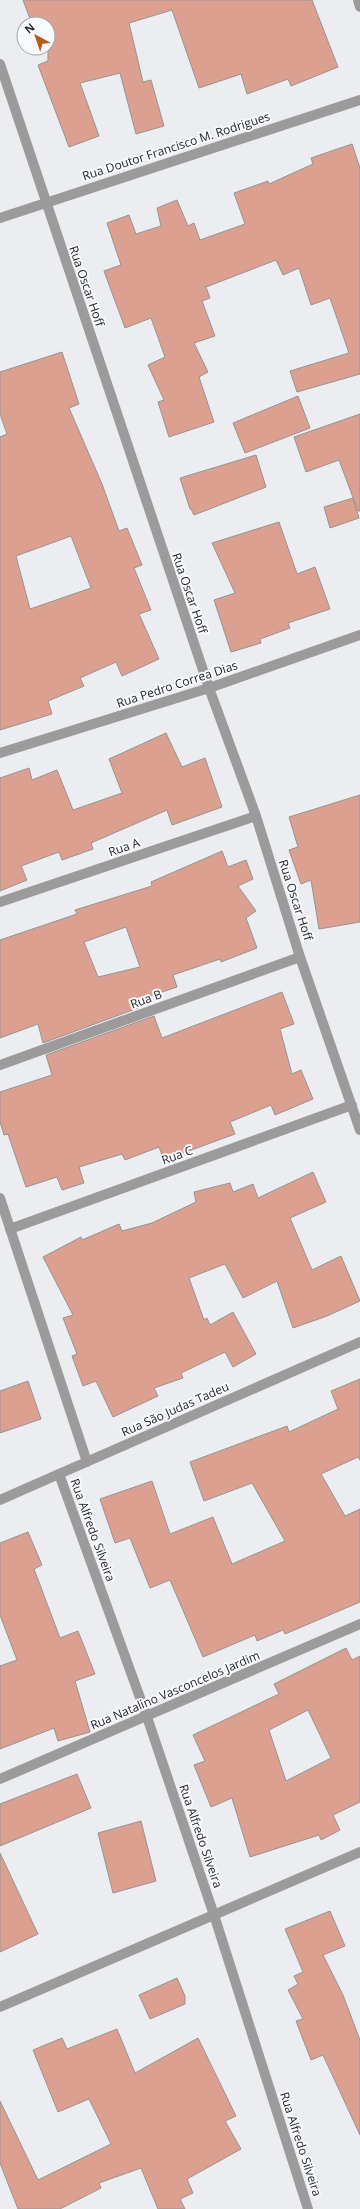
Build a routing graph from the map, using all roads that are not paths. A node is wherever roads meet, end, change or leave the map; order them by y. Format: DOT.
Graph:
graph roads {
  1 [pos="358,0"];
  2 [pos="360,7"];
  3 [pos="0,64"];
  4 [pos="360,100"];
  5 [pos="45,202"];
  6 [pos="0,218"];
  7 [pos="360,635"];
  8 [pos="209,688"];
  9 [pos="0,753"];
  10 [pos="256,816"];
  11 [pos="0,902"];
  12 [pos="300,958"];
  13 [pos="0,1065"];
  14 [pos="352,1105"];
  15 [pos="360,1130"];
  16 [pos="0,1198"];
  17 [pos="10,1229"];
  18 [pos="360,1342"];
  19 [pos="87,1462"];
  20 [pos="59,1474"];
  21 [pos="0,1500"];
  22 [pos="360,1624"];
  23 [pos="147,1717"];
  24 [pos="0,1779"];
  25 [pos="360,1852"];
  26 [pos="214,1915"];
  27 [pos="0,2007"];
  28 [pos="308,2209"];
  1 -- 2 [label="street"];
  3 -- 5 [label="street, Rua Oscar Hoff"];
  4 -- 5 [label="street, Rua Doutor Francisco M. Rodrigues"];
  5 -- 6 [label="street, Rua Doutor Francisco M. Rodrigues"];
  5 -- 8 [label="street, Rua Oscar Hoff"];
  7 -- 8 [label="street, Rua Pedro Correa Dias"];
  8 -- 9 [label="street, Rua Pedro Correa Dias"];
  8 -- 10 [label="street, Rua Oscar Hoff"];
  10 -- 11 [label="street, Rua A"];
  10 -- 12 [label="street, Rua Oscar Hoff"];
  12 -- 13 [label="street, Rua B"];
  12 -- 14 [label="street, Rua Oscar Hoff"];
  14 -- 15 [label="street, Rua Oscar Hoff"];
  14 -- 17 [label="street, Rua C"];
  16 -- 17 [label="street"];
  17 -- 19 [label="street"];
  18 -- 19 [label="street, Rua São Judas Tadeu"];
  19 -- 20 [label="street, Rua São Judas Tadeu"];
  20 -- 21 [label="street, Rua São Judas Tadeu"];
  20 -- 23 [label="street, Rua Alfredo Silveira"];
  22 -- 23 [label="street, Rua Natalino Vasconcelos Jardim"];
  23 -- 24 [label="street, Rua Natalino Vasconcelos Jardim"];
  23 -- 26 [label="street, Rua Alfredo Silveira"];
  25 -- 26 [label="street"];
  26 -- 27 [label="street"];
  26 -- 28 [label="street, Rua Alfredo Silveira"];
}
